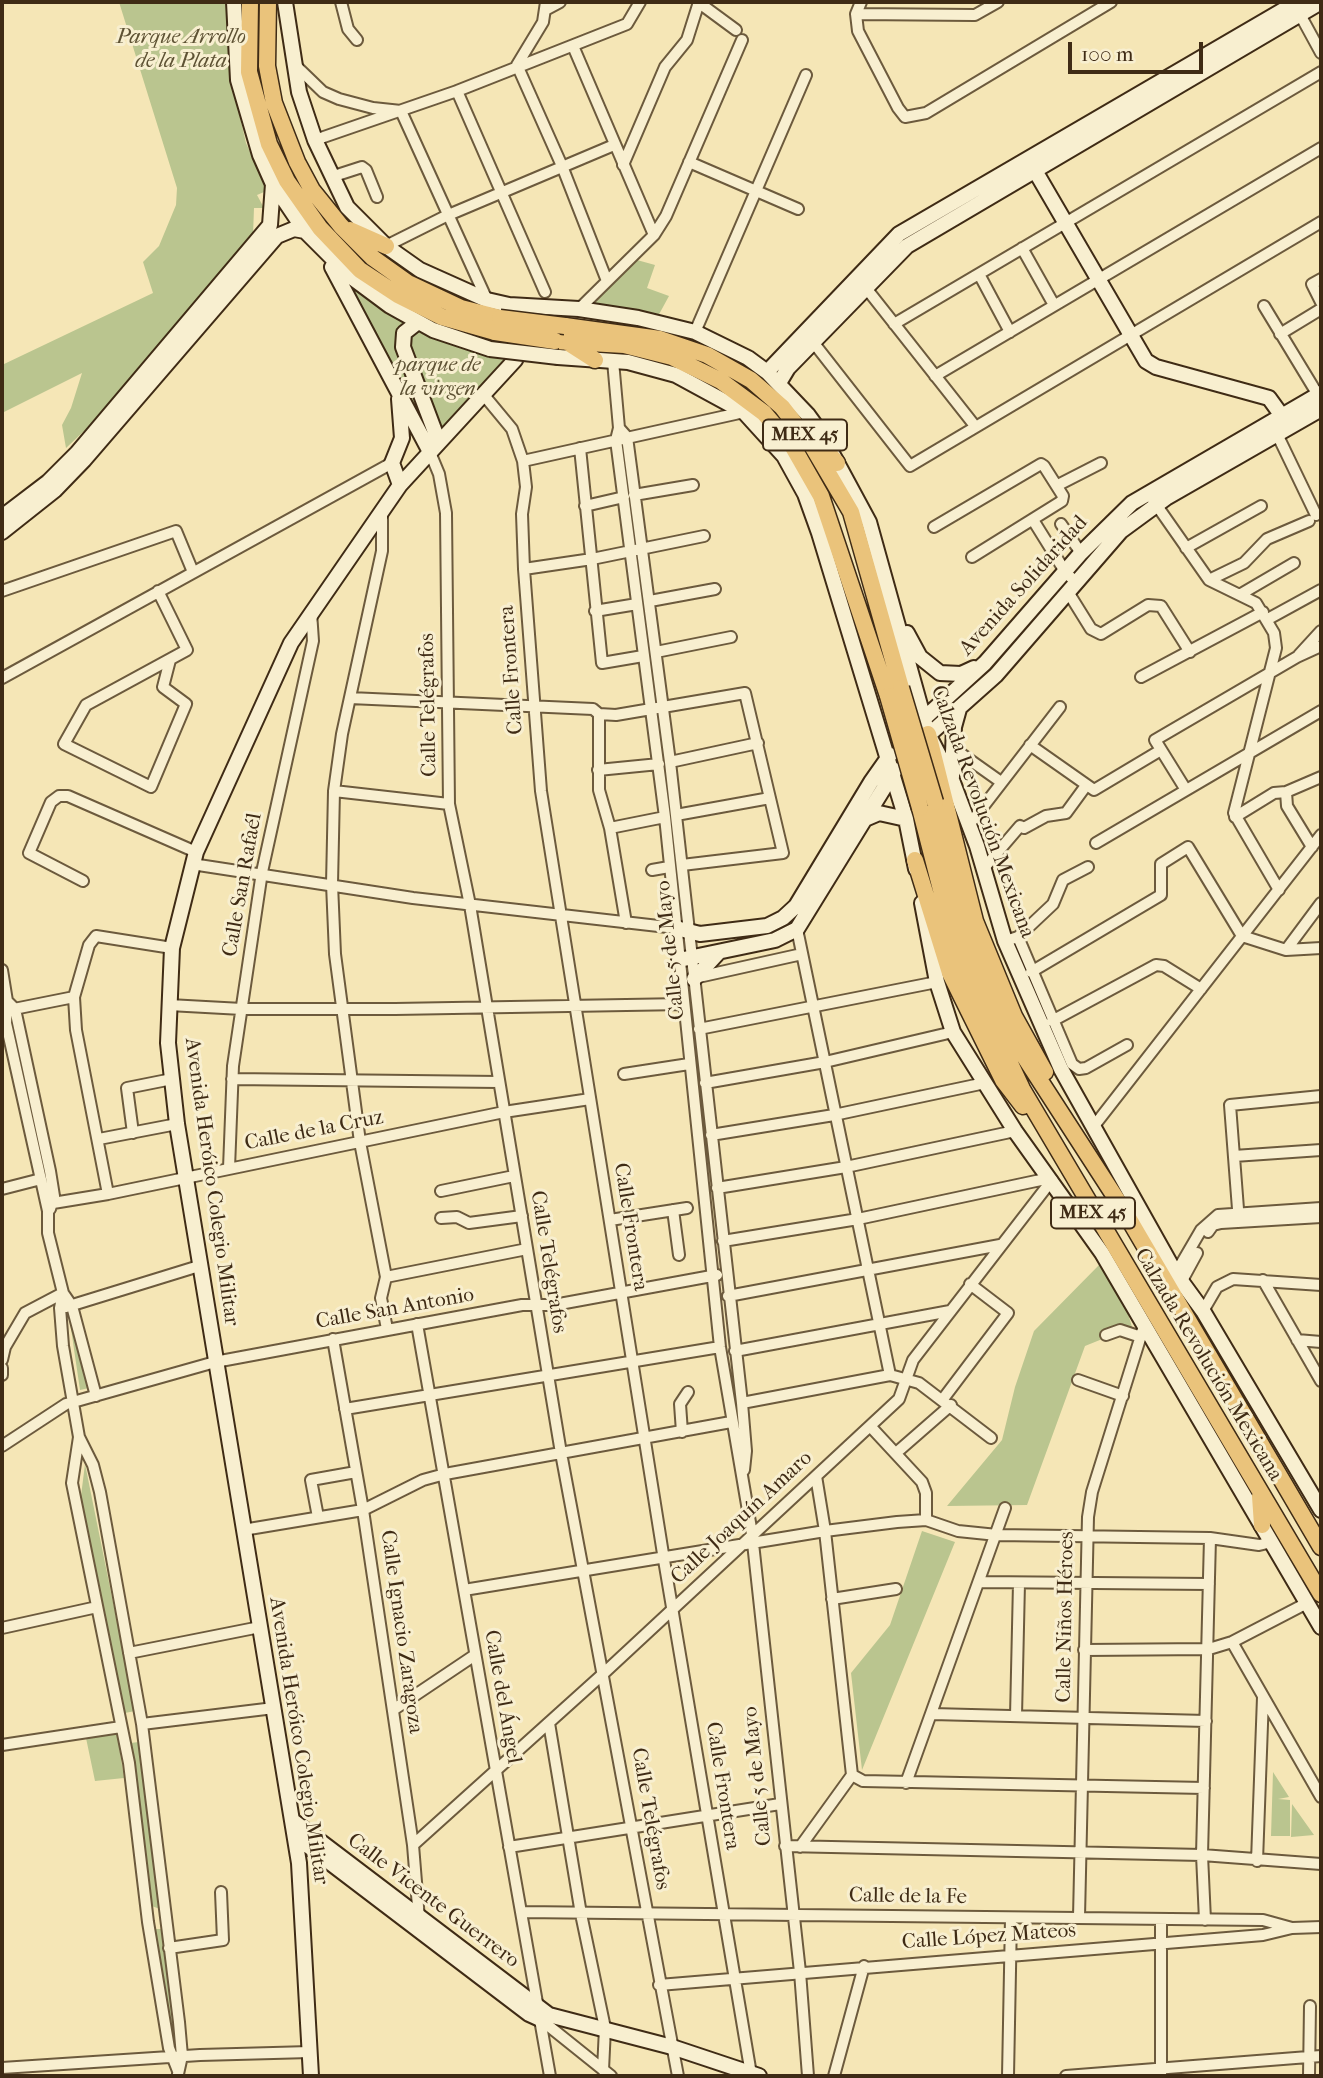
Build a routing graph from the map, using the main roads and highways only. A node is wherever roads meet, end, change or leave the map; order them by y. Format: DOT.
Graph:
graph roads {
  1 [pos="250,2"];
  2 [pos="268,2"];
  3 [pos="341,226"];
  4 [pos="386,246"];
  5 [pos="497,325"];
  6 [pos="561,341"];
  7 [pos="595,360"];
  8 [pos="792,418"];
  9 [pos="837,463"];
  10 [pos="895,692"];
  11 [pos="928,734"];
  12 [pos="920,810"];
  13 [pos="915,860"];
  14 [pos="1047,1134"];
  15 [pos="1082,1147"];
  16 [pos="1259,1490"];
  17 [pos="1262,1525"];
  18 [pos="1321,1546"];
  19 [pos="1321,1594"];
  1 -- 5 [label="main road, MEX 45"];
  2 -- 3 [label="main road, MEX 45"];
  3 -- 4 [label="main road"];
  3 -- 5 [label="main road, MEX 45"];
  5 -- 6 [label="main road, MEX 45, bridge"];
  6 -- 7 [label="main road"];
  6 -- 8 [label="main road, MEX 45"];
  6 -- 10 [label="main road, MEX 45"];
  8 -- 9 [label="main road"];
  8 -- 10 [label="main road, MEX 45"];
  10 -- 12 [label="main road, MEX 45, bridge"];
  11 -- 15 [label="main road"];
  12 -- 14 [label="main road, Calzada Revolución Mexicana / MEX 45"];
  12 -- 15 [label="main road, Calzada Revolución Mexicana / MEX 45"];
  13 -- 14 [label="main road"];
  14 -- 16 [label="main road, Calzada Revolución Mexicana / MEX 45"];
  15 -- 18 [label="main road, Calzada Revolución Mexicana / MEX 45"];
  16 -- 17 [label="main road"];
  16 -- 19 [label="main road, Calzada Revolución Mexicana / MEX 45"];
}
